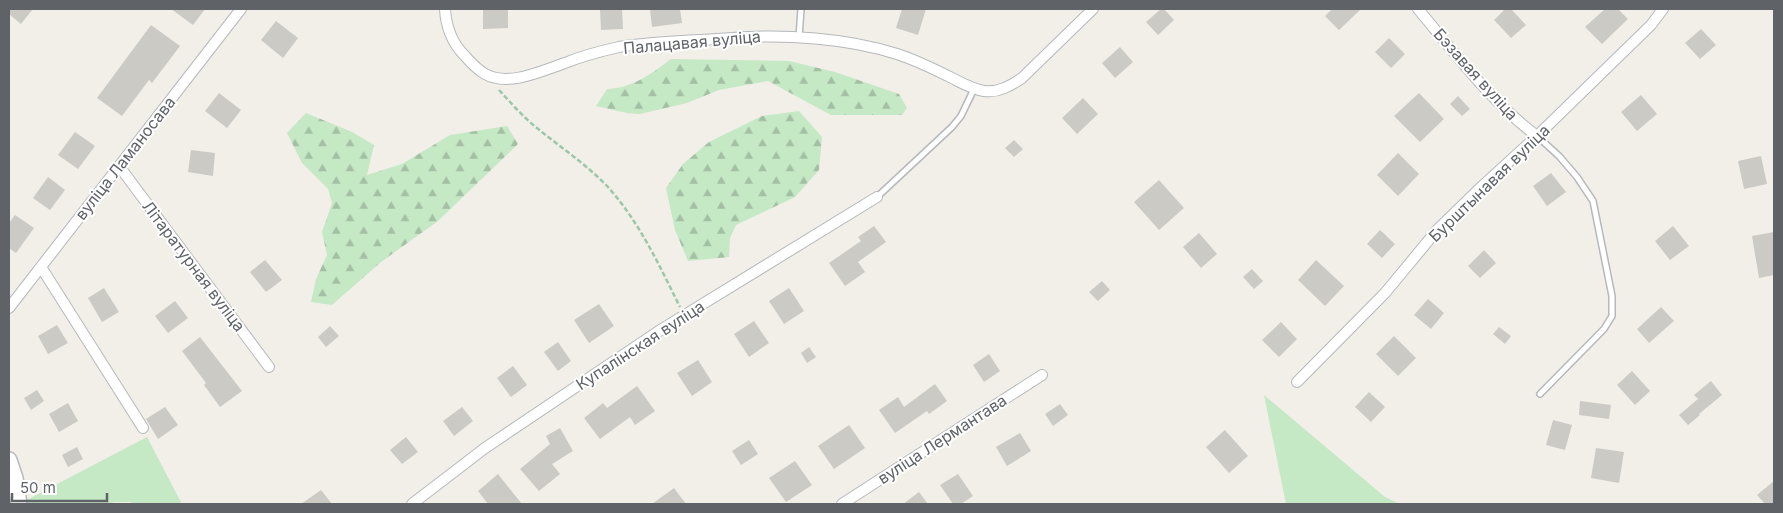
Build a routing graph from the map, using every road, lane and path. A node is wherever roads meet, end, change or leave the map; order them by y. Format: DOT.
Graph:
graph roads {
  1 [pos="241,9"];
  2 [pos="445,9"];
  3 [pos="801,9"];
  4 [pos="1094,9"];
  5 [pos="1418,9"];
  6 [pos="1664,9"];
  7 [pos="799,38"];
  8 [pos="486,74"];
  9 [pos="974,89"];
  10 [pos="1537,136"];
  11 [pos="119,166"];
  12 [pos="877,197"];
  13 [pos="41,267"];
  14 [pos="9,308"];
  15 [pos="684,315"];
  16 [pos="269,367"];
  17 [pos="1042,375"];
  18 [pos="1297,382"];
  19 [pos="1540,394"];
  20 [pos="143,428"];
  21 [pos="9,460"];
  22 [pos="19,504"];
  23 [pos="412,504"];
  24 [pos="842,504"];
  1 -- 11 [label="street, вуліца Ламаносава"];
  2 -- 8 [label="street"];
  3 -- 7 [label="lane"];
  4 -- 9 [label="street"];
  5 -- 10 [label="street, Бэзавая вуліца"];
  6 -- 10 [label="street, Бурштынавая вуліца"];
  7 -- 8 [label="street, Палацавая вуліца"];
  7 -- 9 [label="street, Палацавая вуліца"];
  8 -- 15 [label="path"];
  9 -- 12 [label="lane"];
  10 -- 18 [label="street, Бурштынавая вуліца"];
  10 -- 19 [label="lane"];
  11 -- 13 [label="street, вуліца Ламаносава"];
  11 -- 16 [label="street, Літаратурная вуліца"];
  12 -- 15 [label="street, Купалінская вуліца"];
  13 -- 14 [label="street, вуліца Ламаносава"];
  13 -- 20 [label="street"];
  15 -- 23 [label="street, Купалінская вуліца"];
  17 -- 24 [label="street, вуліца Лермантава"];
  21 -- 22 [label="main road"];
}
